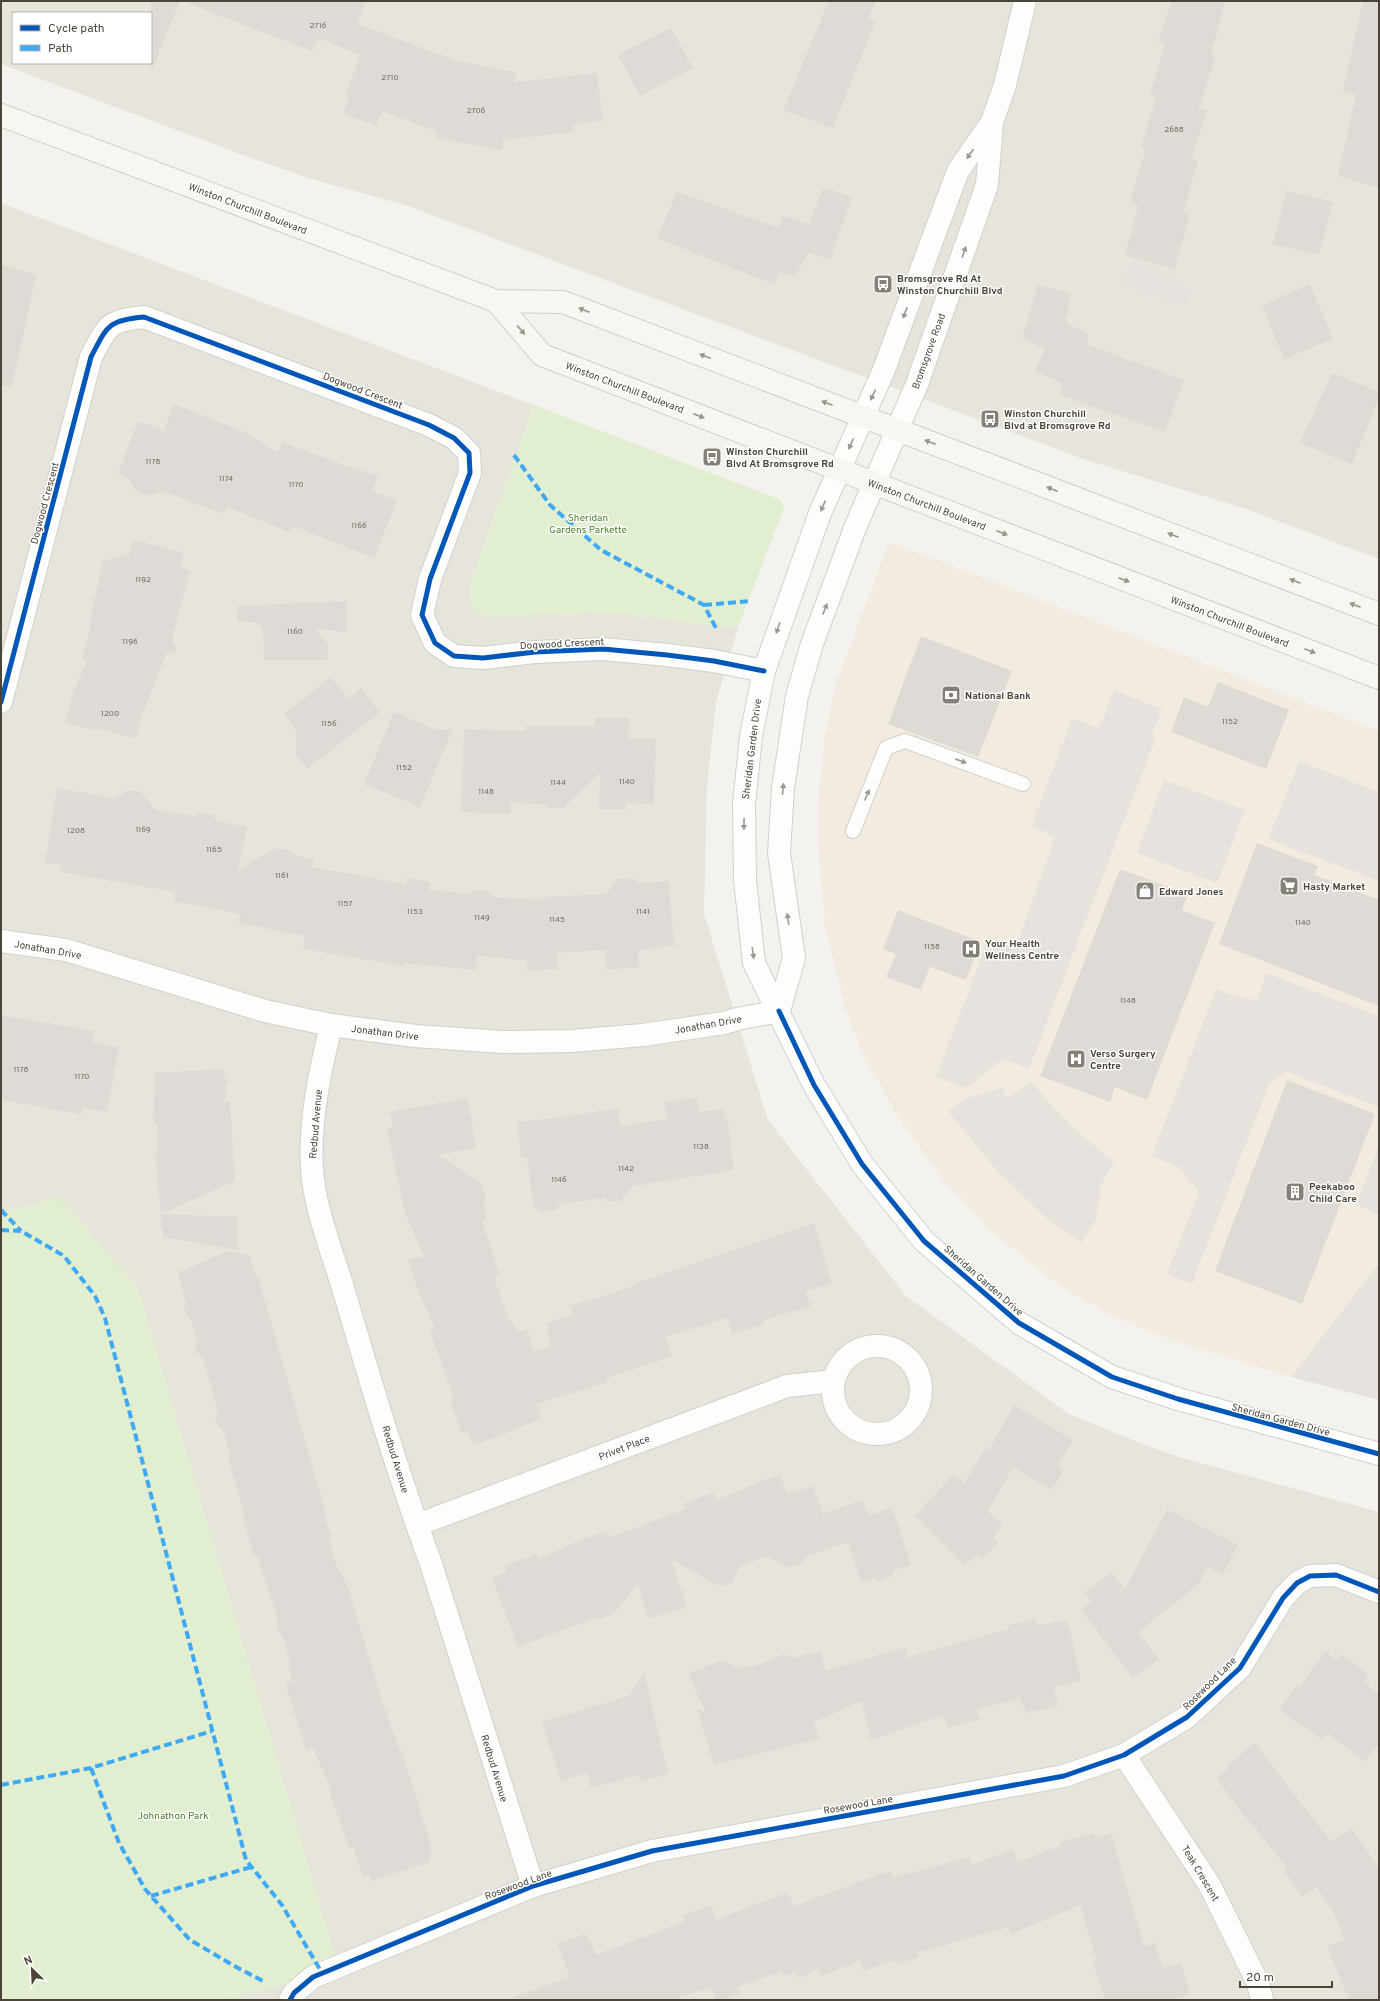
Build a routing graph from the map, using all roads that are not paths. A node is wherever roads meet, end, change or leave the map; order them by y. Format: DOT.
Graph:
graph roads {
  1 [pos="1026,1"];
  2 [pos="1,115"];
  3 [pos="992,122"];
  4 [pos="496,301"];
  5 [pos="863,416"];
  6 [pos="897,430"];
  7 [pos="839,470"];
  8 [pos="874,484"];
  9 [pos="1379,614"];
  10 [pos="764,671"];
  11 [pos="1379,678"];
  12 [pos="1,702"];
  13 [pos="1023,784"];
  14 [pos="853,831"];
  15 [pos="1,941"];
  16 [pos="778,1011"];
  17 [pos="331,1025"];
  18 [pos="834,1381"];
  19 [pos="1379,1454"];
  20 [pos="417,1525"];
  21 [pos="1379,1592"];
  22 [pos="1124,1755"];
  23 [pos="533,1886"];
  24 [pos="290,2000"];
  25 [pos="1262,2000"];
  1 -- 3 [label="street, Bromsgrove Road"];
  2 -- 4 [label="main road, Winston Churchill Boulevard"];
  3 -- 5 [label="street, Bromsgrove Road, one-way"];
  6 -- 3 [label="street, Bromsgrove Road, one-way"];
  5 -- 4 [label="main road, Winston Churchill Boulevard, one-way"];
  4 -- 7 [label="main road, Winston Churchill Boulevard, one-way"];
  5 -- 6 [label="main road, Winston Churchill Boulevard"];
  5 -- 7 [label="street, Bromsgrove Road, one-way"];
  6 -- 8 [label="street, Bromsgrove Road"];
  9 -- 6 [label="main road, Winston Churchill Boulevard, one-way"];
  7 -- 8 [label="main road, Winston Churchill Boulevard"];
  7 -- 10 [label="street, Sheridan Garden Drive, one-way"];
  8 -- 11 [label="main road, Winston Churchill Boulevard, one-way"];
  16 -- 8 [label="street, one-way"];
  10 -- 12 [label="street, Dogwood Crescent"];
  10 -- 16 [label="street, Sheridan Garden Drive, one-way"];
  14 -- 13 [label="lane, one-way"];
  15 -- 17 [label="street, Jonathan Drive"];
  16 -- 17 [label="street, Jonathan Drive"];
  16 -- 19 [label="street, Sheridan Garden Drive"];
  17 -- 20 [label="street, Redbud Avenue"];
  18 -- 20 [label="street, Privet Place"];
  20 -- 23 [label="street, Redbud Avenue"];
  21 -- 22 [label="street, Rosewood Lane"];
  22 -- 23 [label="street, Rosewood Lane"];
  22 -- 25 [label="street, Teak Crescent"];
  23 -- 24 [label="street, Rosewood Lane"];
}
